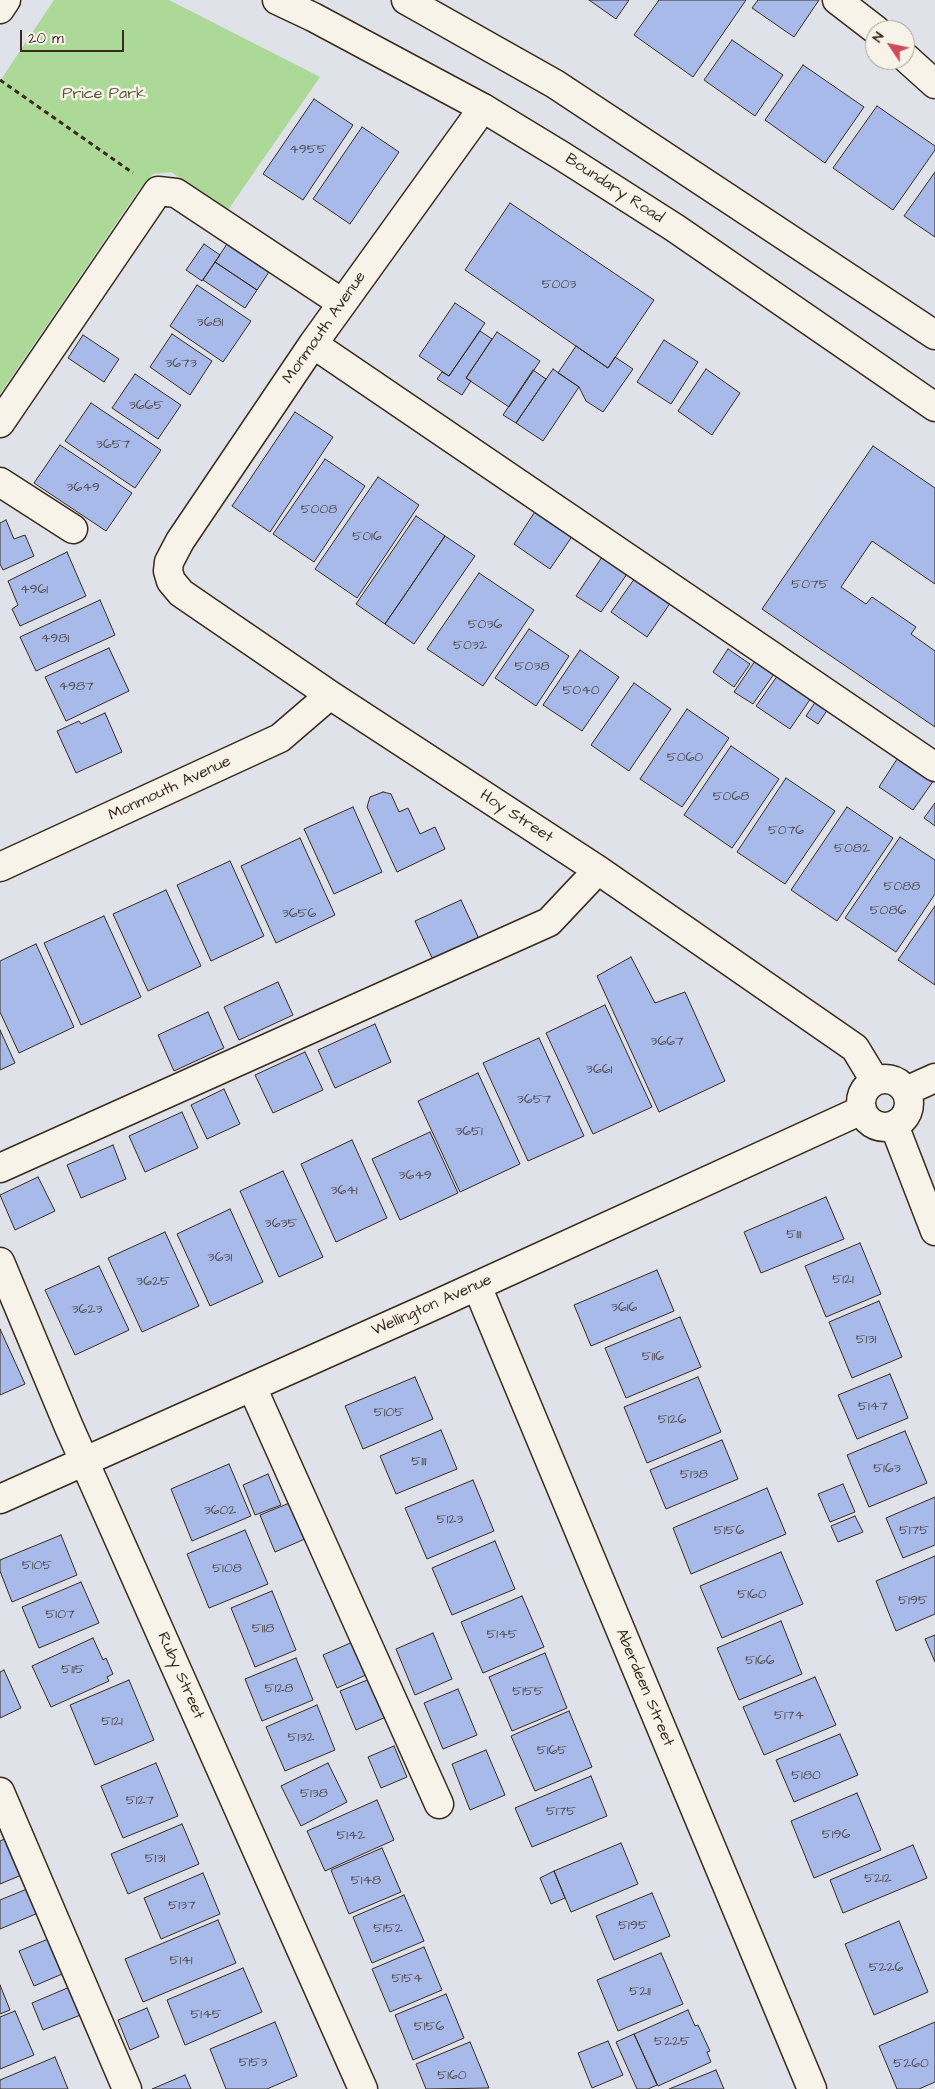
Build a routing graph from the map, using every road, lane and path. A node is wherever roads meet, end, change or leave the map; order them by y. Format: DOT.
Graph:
graph roads {
  1 [pos="6,0"];
  2 [pos="277,0"];
  3 [pos="406,0"];
  4 [pos="837,0"];
  5 [pos="0,8"];
  6 [pos="865,22"];
  7 [pos="915,65"];
  8 [pos="0,80"];
  9 [pos="935,84"];
  10 [pos="483,108"];
  11 [pos="158,191"];
  12 [pos="342,304"];
  13 [pos="935,335"];
  14 [pos="313,344"];
  15 [pos="935,407"];
  16 [pos="0,423"];
  17 [pos="0,482"];
  18 [pos="73,529"];
  19 [pos="173,552"];
  20 [pos="330,694"];
  21 [pos="935,767"];
  22 [pos="0,867"];
  23 [pos="598,870"];
  24 [pos="935,1078"];
  25 [pos="875,1081"];
  26 [pos="906,1091"];
  27 [pos="862,1110"];
  28 [pos="894,1125"];
  29 [pos="0,1168"];
  30 [pos="935,1231"];
  31 [pos="0,1262"];
  32 [pos="477,1286"];
  33 [pos="252,1387"];
  34 [pos="84,1461"];
  35 [pos="0,1499"];
  36 [pos="0,1792"];
  37 [pos="439,1804"];
  38 [pos="127,2089"];
  39 [pos="363,2089"];
  40 [pos="812,2089"];
  1 -- 5 [label="street"];
  2 -- 10 [label="street, Boundary Road"];
  3 -- 13 [label="street"];
  4 -- 6 [label="street"];
  7 -- 9 [label="street"];
  8 -- 11 [label="path"];
  10 -- 12 [label="street, Monmouth Avenue"];
  10 -- 15 [label="street, Boundary Road"];
  11 -- 12 [label="street"];
  11 -- 16 [label="street"];
  12 -- 14 [label="street, Monmouth Avenue"];
  14 -- 19 [label="street, Monmouth Avenue"];
  14 -- 21 [label="street"];
  17 -- 18 [label="street"];
  19 -- 20 [label="street, Hoy Street"];
  20 -- 22 [label="street, Monmouth Avenue"];
  20 -- 23 [label="street, Hoy Street"];
  23 -- 25 [label="street, Hoy Street"];
  23 -- 29 [label="street"];
  24 -- 26 [label="street"];
  25 -- 26 [label="street"];
  25 -- 27 [label="street"];
  26 -- 28 [label="street"];
  27 -- 28 [label="street"];
  27 -- 32 [label="street, Wellington Avenue"];
  28 -- 30 [label="street"];
  31 -- 34 [label="street, Ruby Street"];
  32 -- 33 [label="street, Wellington Avenue"];
  32 -- 40 [label="street, Aberdeen Street"];
  33 -- 34 [label="street, Wellington Avenue"];
  33 -- 37 [label="street"];
  34 -- 35 [label="street, Wellington Avenue"];
  34 -- 39 [label="street, Ruby Street"];
  36 -- 38 [label="street"];
}
